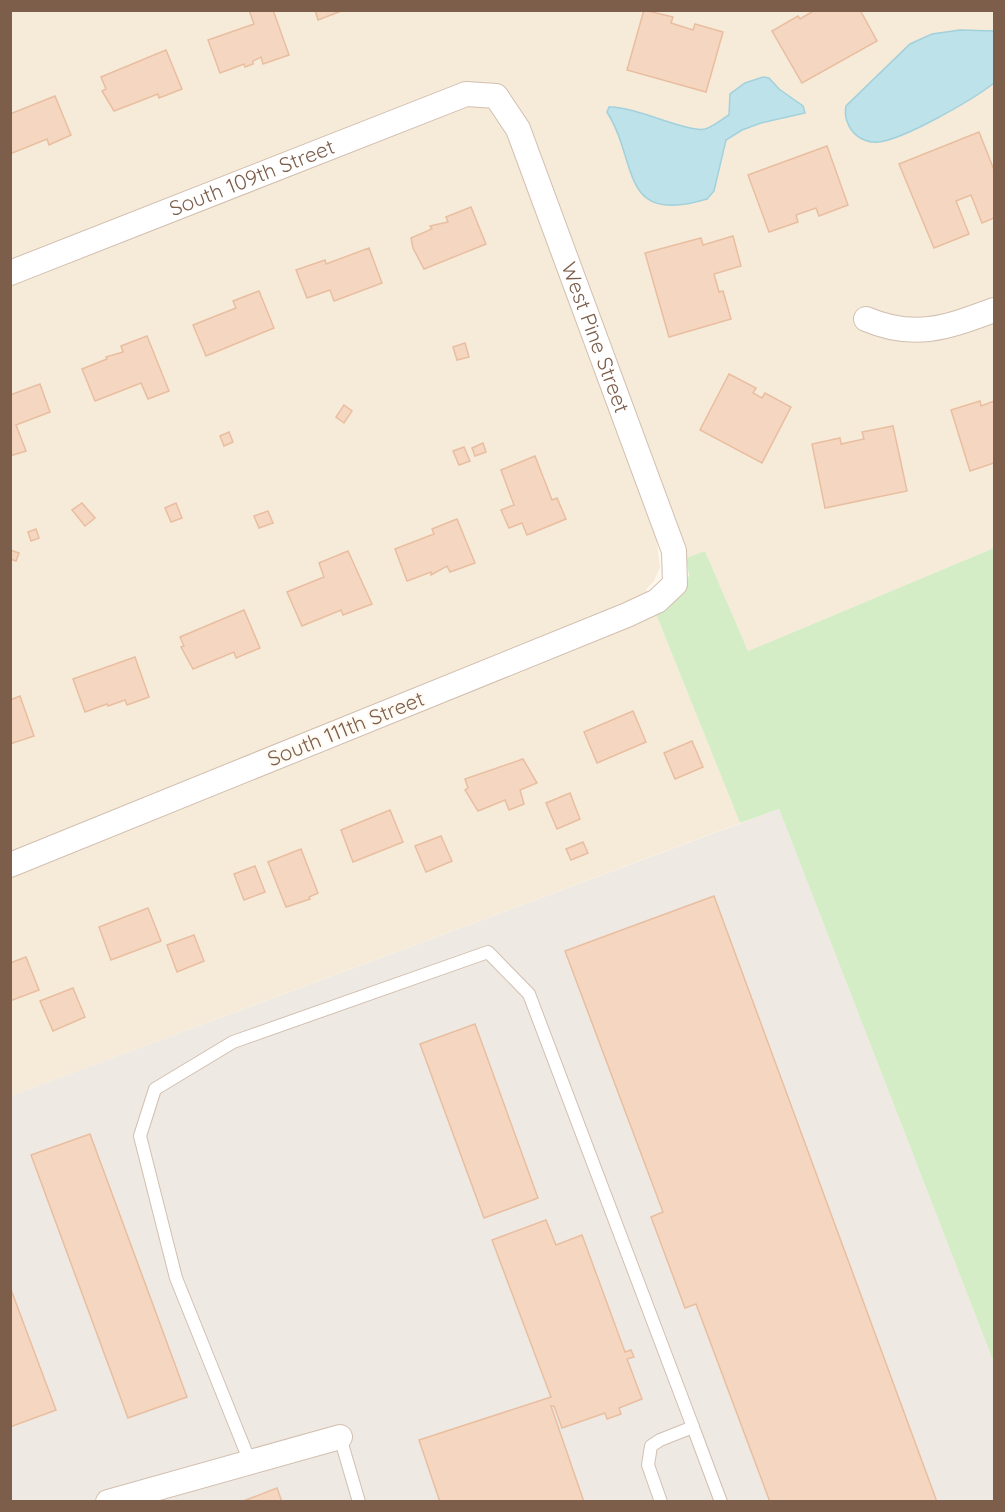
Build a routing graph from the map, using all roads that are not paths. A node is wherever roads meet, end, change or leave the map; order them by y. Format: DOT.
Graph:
graph roads {
  1 [pos="496,96"];
  2 [pos="10,273"];
  3 [pos="994,310"];
  4 [pos="866,319"];
  5 [pos="675,584"];
  6 [pos="10,864"];
  7 [pos="693,1427"];
  8 [pos="340,1437"];
  9 [pos="250,1462"];
  10 [pos="108,1502"];
  11 [pos="359,1502"];
  12 [pos="661,1502"];
  13 [pos="721,1502"];
  1 -- 2 [label="street, South 109th Street"];
  1 -- 5 [label="street, West Pine Street"];
  3 -- 4 [label="street"];
  5 -- 6 [label="street, South 111th Street"];
  7 -- 9 [label="lane"];
  7 -- 12 [label="lane"];
  7 -- 13 [label="lane"];
  8 -- 9 [label="street"];
  8 -- 11 [label="lane"];
  9 -- 10 [label="street"];
}
